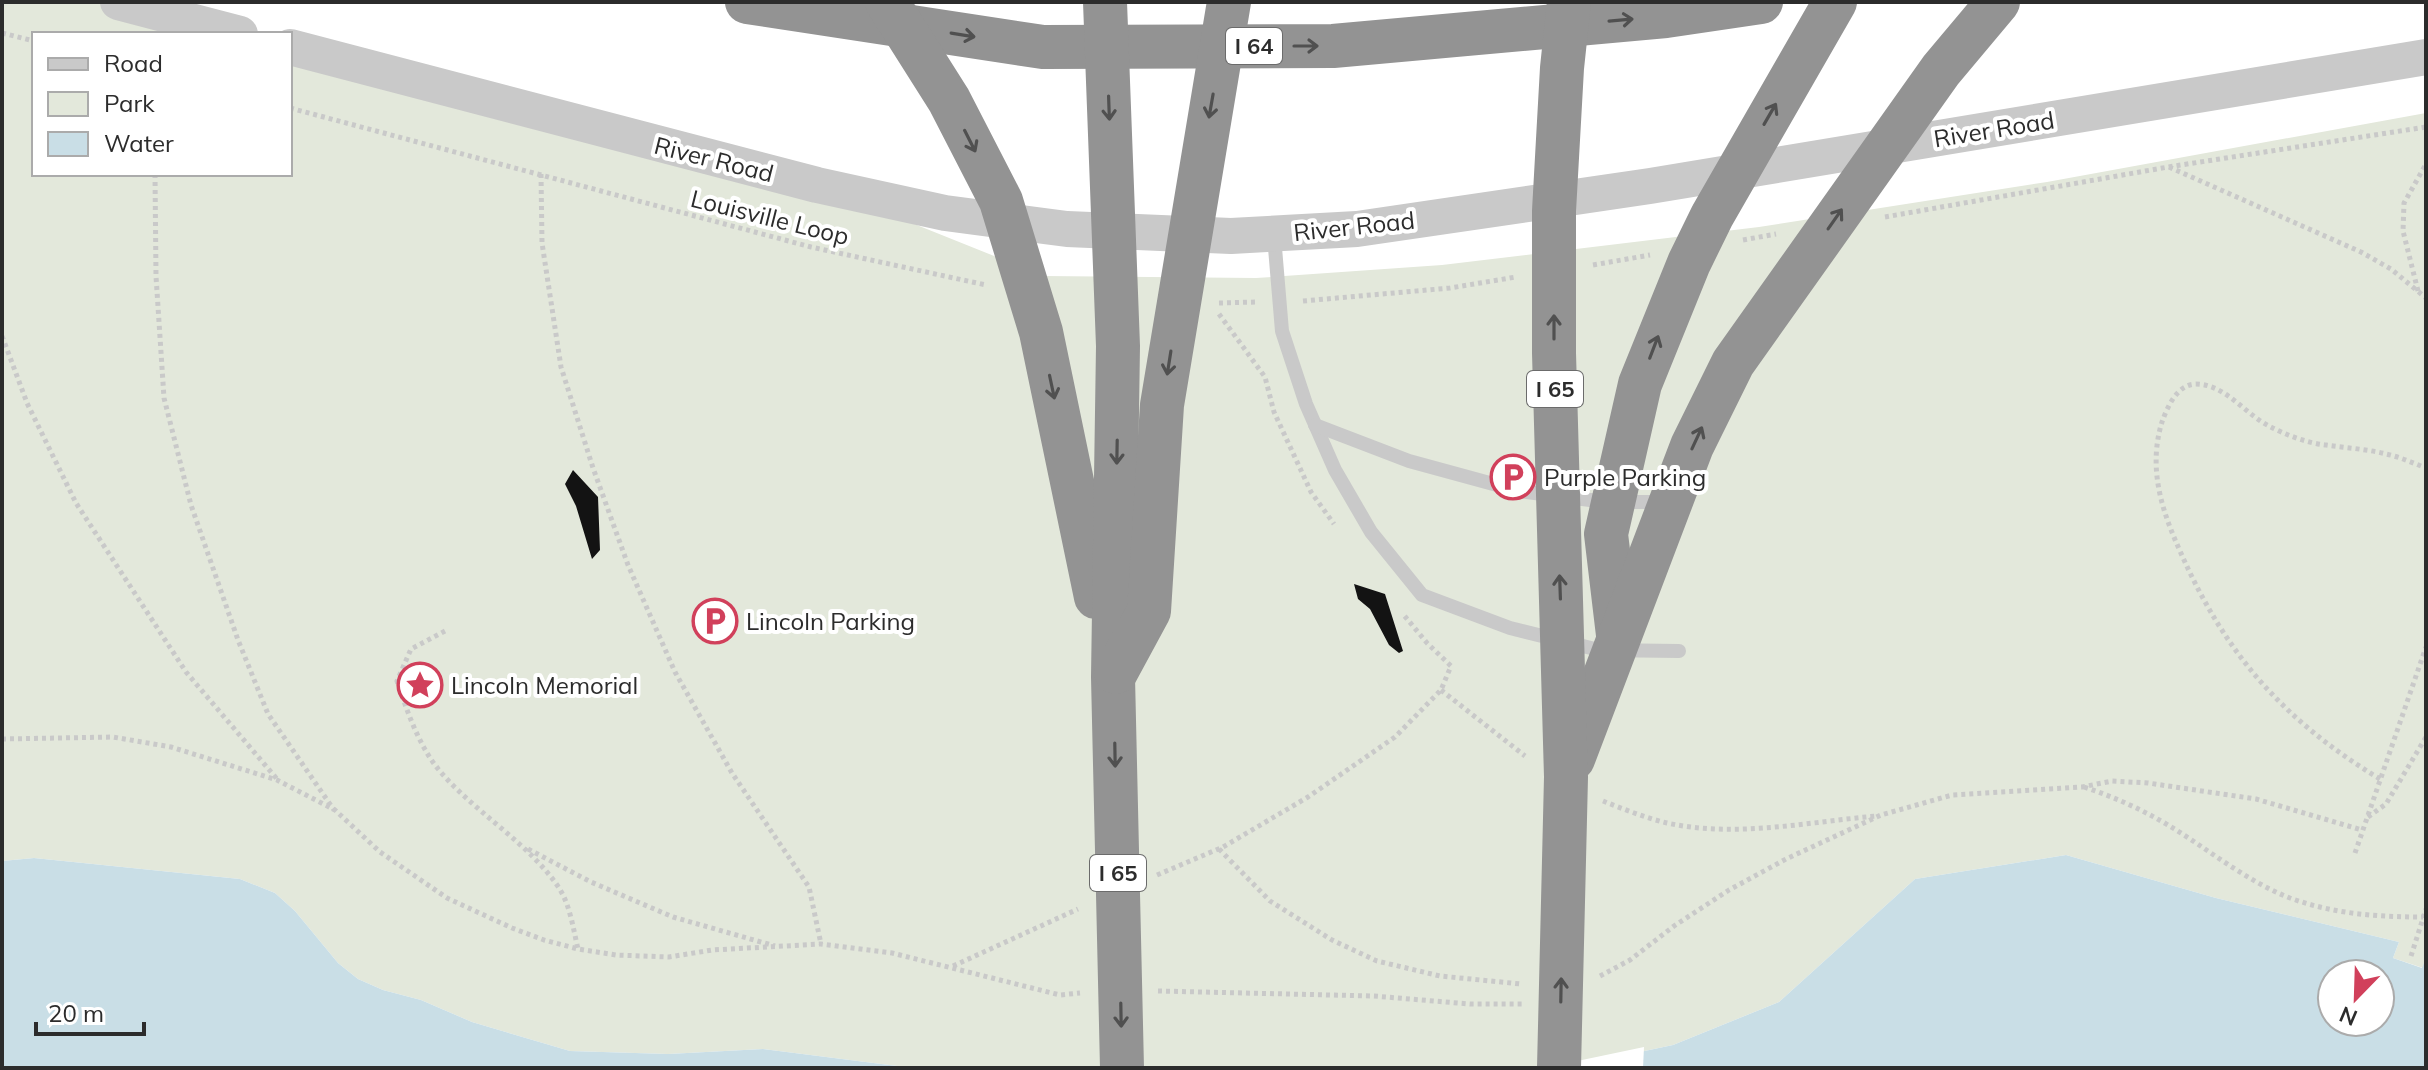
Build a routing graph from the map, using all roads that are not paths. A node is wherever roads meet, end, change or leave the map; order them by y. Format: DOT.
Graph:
graph roads {
  1 [pos="118,2"];
  2 [pos="747,2"];
  3 [pos="887,2"];
  4 [pos="1105,2"];
  5 [pos="1229,2"];
  6 [pos="1569,2"];
  7 [pos="1761,2"];
  8 [pos="1835,2"];
  9 [pos="1998,2"];
  10 [pos="232,32"];
  11 [pos="292,48"];
  12 [pos="2426,57"];
  13 [pos="1274,233"];
  14 [pos="1315,425"];
  15 [pos="1682,501"];
  16 [pos="1619,642"];
  17 [pos="1679,651"];
  18 [pos="1113,677"];
  19 [pos="1565,778"];
  20 [pos="1122,1068"];
  21 [pos="1559,1068"];
  1 -- 10 [label="street"];
  2 -- 7 [label="highway, I 64, one-way"];
  3 -- 18 [label="highway, one-way, bridge"];
  4 -- 18 [label="highway, one-way, bridge"];
  5 -- 18 [label="highway, I 65, one-way, bridge"];
  19 -- 6 [label="highway, I 65, one-way, bridge"];
  16 -- 8 [label="highway, one-way, bridge"];
  16 -- 9 [label="highway, one-way, bridge"];
  11 -- 13 [label="street, River Road"];
  12 -- 13 [label="street, River Road"];
  13 -- 14 [label="lane"];
  14 -- 15 [label="lane"];
  14 -- 17 [label="lane"];
  16 -- 19 [label="highway, bridge"];
  18 -- 20 [label="highway, I 65, one-way, bridge"];
  21 -- 19 [label="highway, I 65, one-way, bridge"];
}
